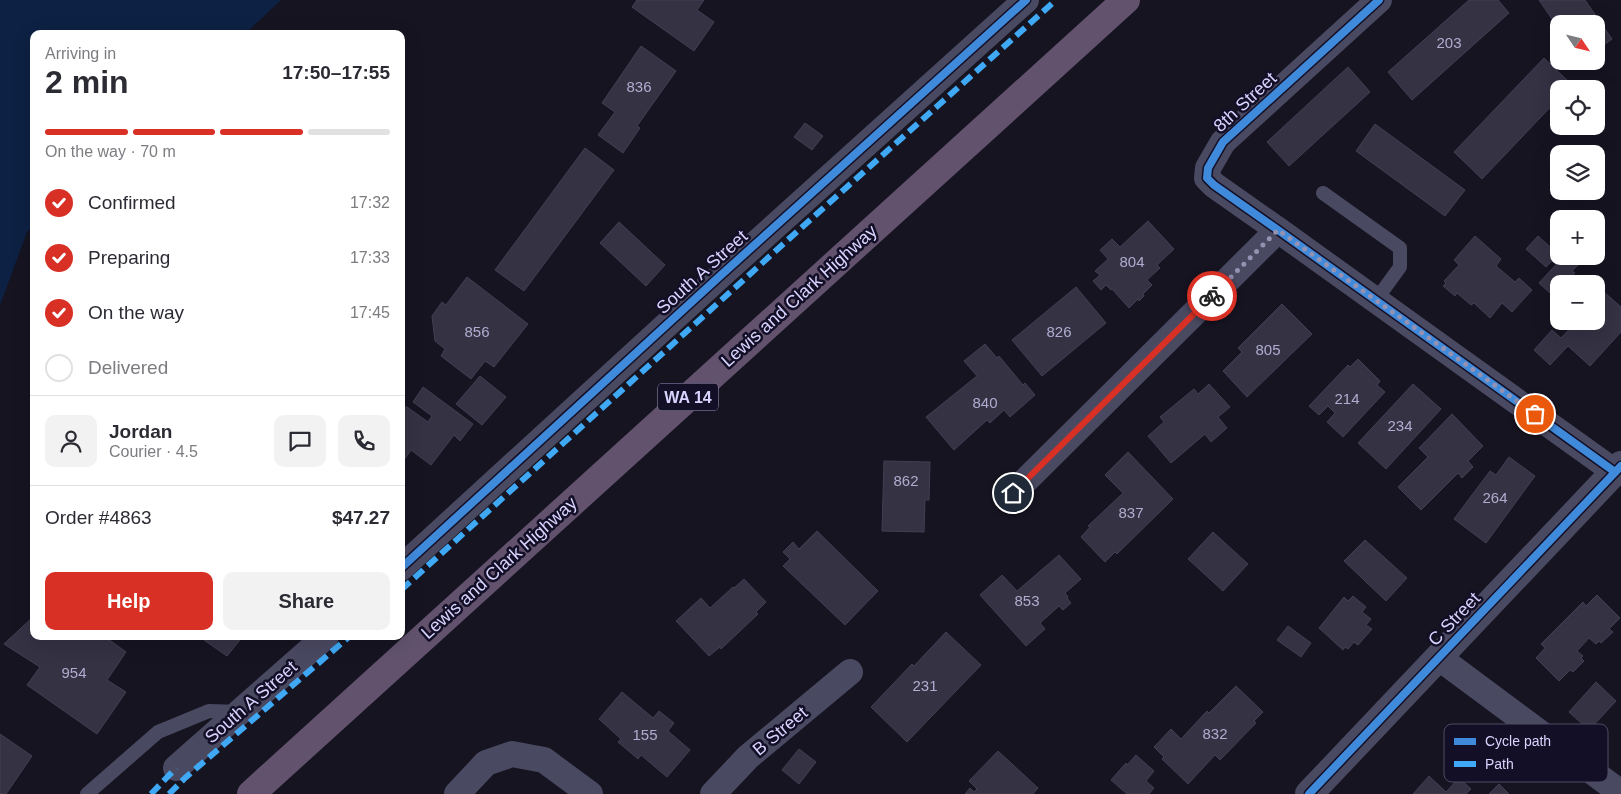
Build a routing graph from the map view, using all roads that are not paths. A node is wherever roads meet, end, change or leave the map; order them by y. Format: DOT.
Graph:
graph roads {
  1 [pos="1026,0"];
  2 [pos="1126,0"];
  3 [pos="1379,0"];
  4 [pos="1323,193"];
  5 [pos="1278,230"];
  6 [pos="1376,300"];
  7 [pos="1618,468"];
  8 [pos="1013,493"];
  9 [pos="405,564"];
  10 [pos="321,640"];
  11 [pos="1438,657"];
  12 [pos="850,672"];
  13 [pos="240,712"];
  14 [pos="1529,724"];
  15 [pos="176,768"];
  16 [pos="1607,782"];
  17 [pos="1621,792"];
  18 [pos="87,794"];
  19 [pos="250,794"];
  20 [pos="457,794"];
  21 [pos="590,794"];
  22 [pos="713,794"];
  23 [pos="1309,794"];
  1 -- 9 [label="street, South A Street"];
  2 -- 19 [label="highway, Lewis and Clark Highway / WA 14"];
  3 -- 5 [label="street, 8th Street"];
  4 -- 6 [label="lane"];
  5 -- 6 [label="street, 8th Street"];
  5 -- 8 [label="street"];
  6 -- 7 [label="street, 8th Street"];
  7 -- 11 [label="street, C Street"];
  10 -- 13 [label="street, South A Street"];
  11 -- 14 [label="street"];
  11 -- 23 [label="street, C Street"];
  12 -- 22 [label="street, B Street"];
  13 -- 15 [label="street, South A Street"];
  13 -- 18 [label="lane"];
  16 -- 17 [label="street"];
  20 -- 21 [label="street"];
}
